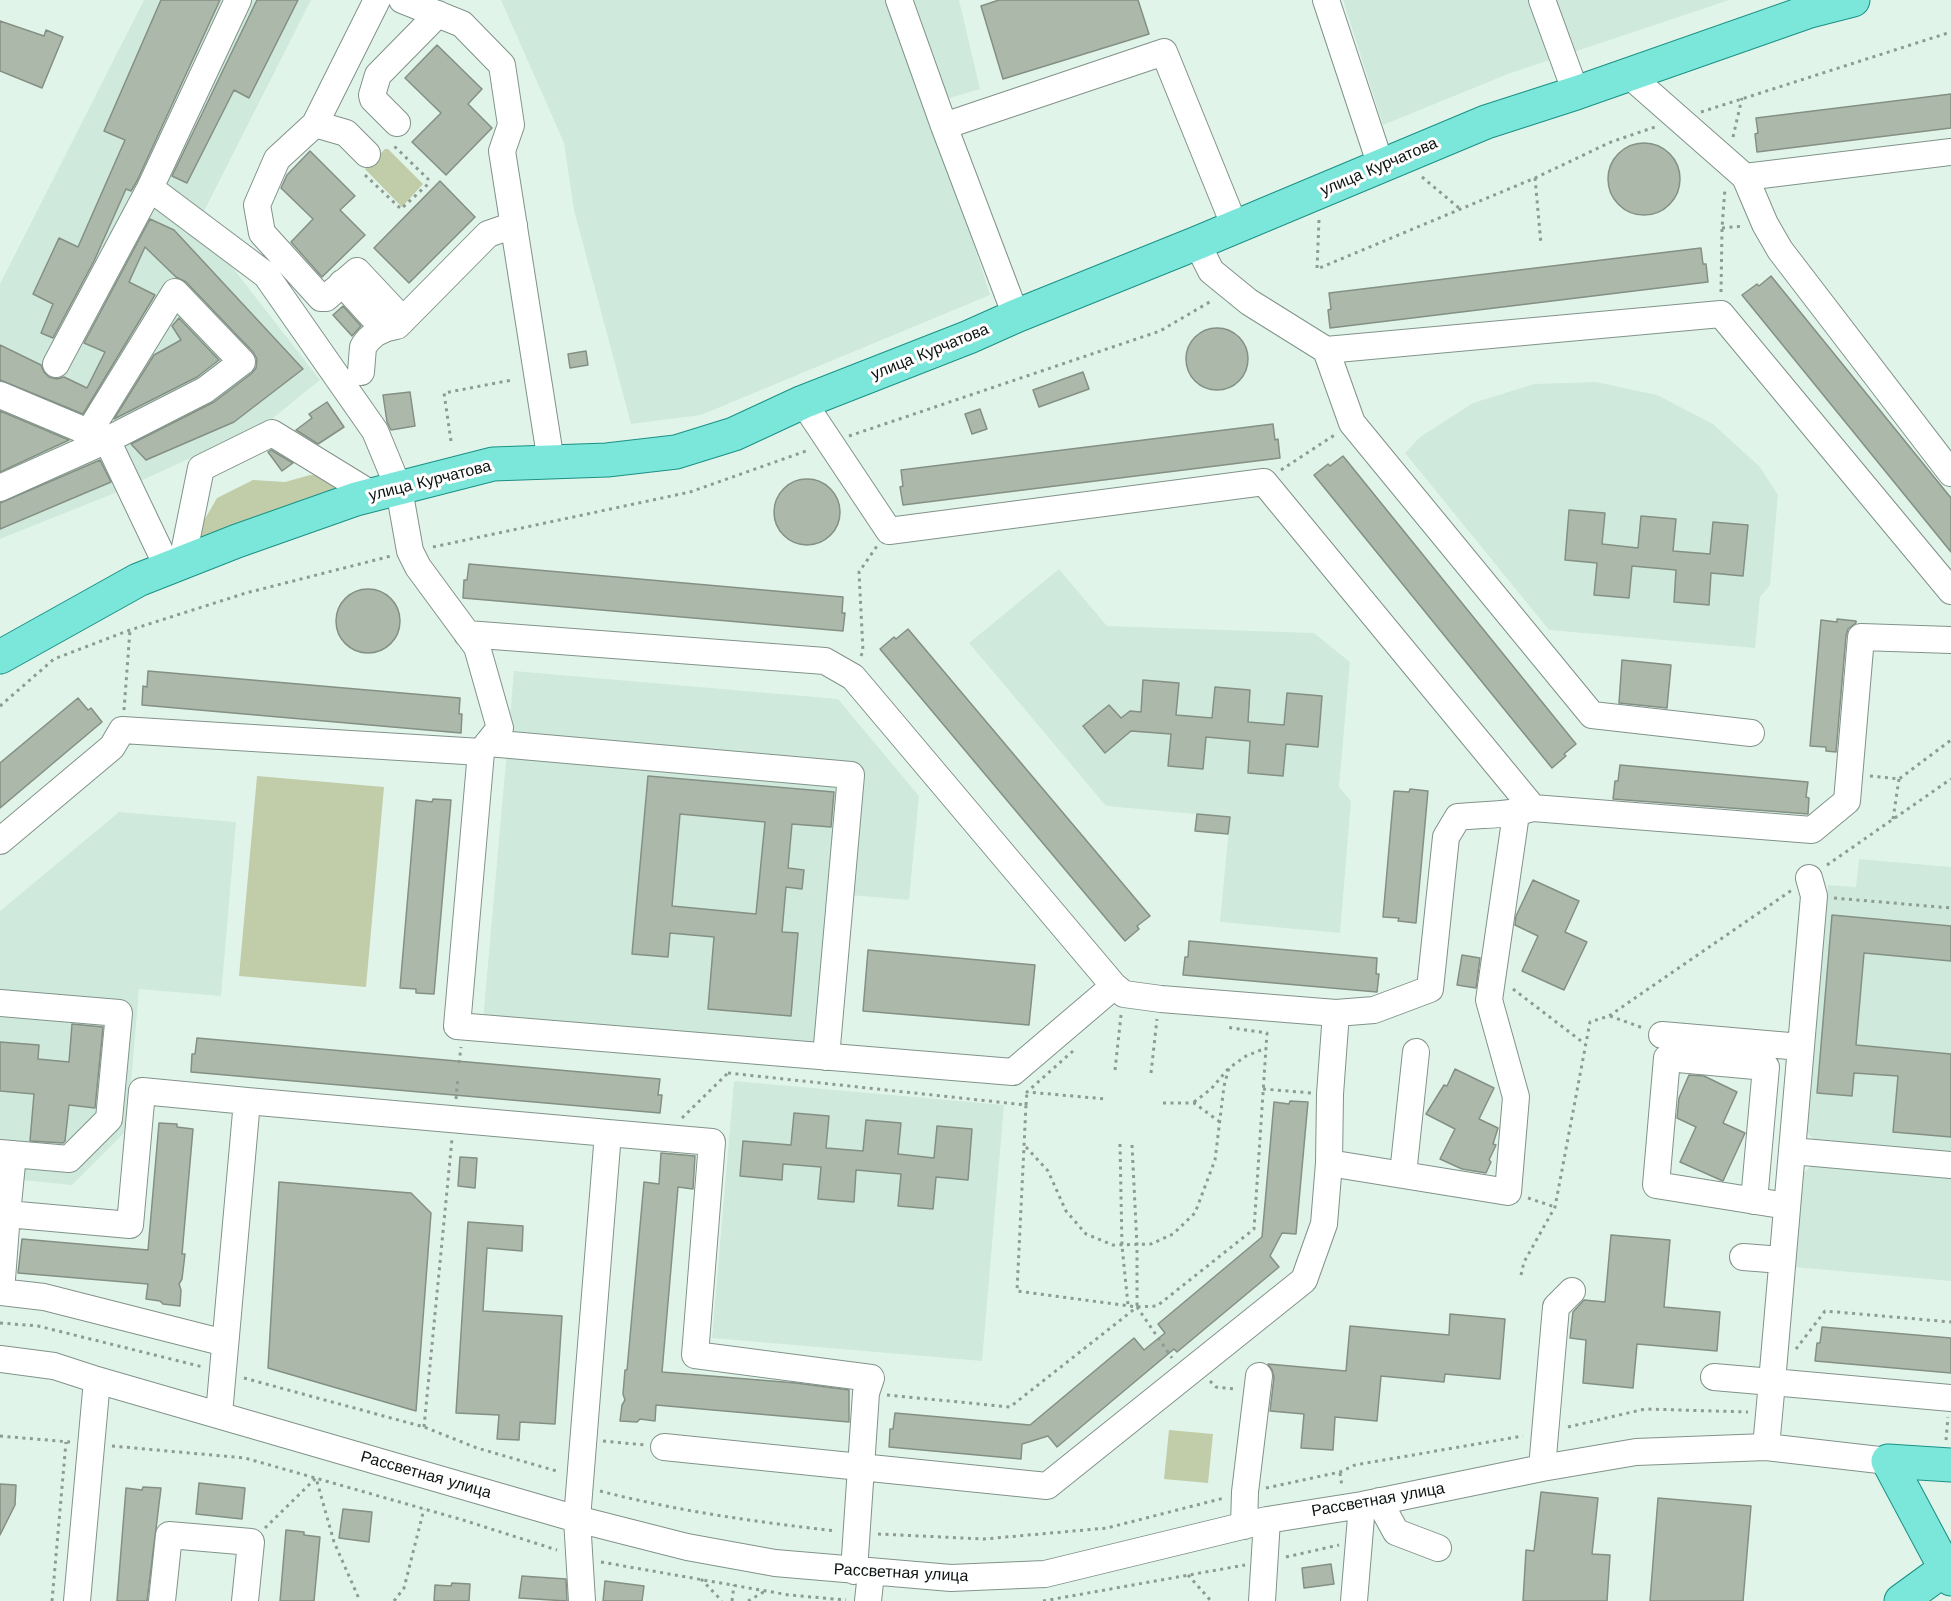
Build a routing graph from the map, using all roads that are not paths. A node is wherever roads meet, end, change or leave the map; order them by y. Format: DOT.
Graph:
graph roads {
  1 [pos="238,0"];
  2 [pos="377,0"];
  3 [pos="402,0"];
  4 [pos="899,0"];
  5 [pos="1326,0"];
  6 [pos="1542,0"];
  7 [pos="1853,0"];
  8 [pos="438,14"];
  9 [pos="344,67"];
  10 [pos="1629,75"];
  11 [pos="375,83"];
  12 [pos="1576,93"];
  13 [pos="315,124"];
  14 [pos="944,126"];
  15 [pos="393,132"];
  16 [pos="1951,152"];
  17 [pos="363,162"];
  18 [pos="1381,166"];
  19 [pos="1736,169"];
  20 [pos="150,188"];
  21 [pos="514,225"];
  22 [pos="1235,227"];
  23 [pos="1197,243"];
  24 [pos="1016,316"];
  25 [pos="393,324"];
  26 [pos="1326,350"];
  27 [pos="56,364"];
  28 [pos="361,372"];
  29 [pos="803,402"];
  30 [pos="5,403"];
  31 [pos="98,436"];
  32 [pos="551,462"];
  33 [pos="1951,473"];
  34 [pos="0,488"];
  35 [pos="386,492"];
  36 [pos="175,565"];
  37 [pos="1951,591"];
  38 [pos="467,634"];
  39 [pos="1951,640"];
  40 [pos="0,657"];
  41 [pos="1751,733"];
  42 [pos="484,747"];
  43 [pos="1524,811"];
  44 [pos="0,841"];
  45 [pos="1812,887"];
  46 [pos="0,1003"];
  47 [pos="1122,1004"];
  48 [pos="1336,1013"];
  49 [pos="1662,1035"];
  50 [pos="1801,1047"];
  51 [pos="1416,1052"];
  52 [pos="826,1057"];
  53 [pos="247,1101"];
  54 [pos="608,1133"];
  55 [pos="1792,1151"];
  56 [pos="6,1154"];
  57 [pos="1329,1163"];
  58 [pos="1951,1165"];
  59 [pos="1403,1174"];
  60 [pos="1754,1201"];
  61 [pos="1787,1206"];
  62 [pos="8,1214"];
  63 [pos="1743,1257"];
  64 [pos="1782,1260"];
  65 [pos="1572,1291"];
  66 [pos="0,1292"];
  67 [pos="225,1343"];
  68 [pos="0,1359"];
  69 [pos="1714,1377"];
  70 [pos="97,1380"];
  71 [pos="1772,1382"];
  72 [pos="1258,1383"];
  73 [pos="1951,1398"];
  74 [pos="219,1414"];
  75 [pos="664,1447"];
  76 [pos="1766,1447"];
  77 [pos="1888,1461"];
  78 [pos="1951,1465"];
  79 [pos="861,1467"];
  80 [pos="1542,1468"];
  81 [pos="1370,1503"];
  82 [pos="577,1519"];
  83 [pos="1255,1523"];
  84 [pos="1438,1548"];
  85 [pos="862,1572"];
  86 [pos="1948,1574"];
  87 [pos="77,1601"];
  88 [pos="162,1601"];
  89 [pos="245,1601"];
  90 [pos="582,1601"];
  91 [pos="868,1601"];
  92 [pos="1262,1601"];
  93 [pos="1354,1601"];
  94 [pos="1901,1601"];
  1 -- 20 [label="street"];
  2 -- 9 [label="street"];
  3 -- 8 [label="street"];
  4 -- 14 [label="street"];
  5 -- 18 [label="street"];
  6 -- 12 [label="street"];
  7 -- 10 [label="main road, улица Курчатова"];
  8 -- 11 [label="street"];
  8 -- 21 [label="street"];
  9 -- 11 [label="street"];
  9 -- 13 [label="street"];
  10 -- 12 [label="main road, улица Курчатова"];
  10 -- 19 [label="street"];
  11 -- 15 [label="street"];
  12 -- 18 [label="main road, улица Курчатова"];
  13 -- 17 [label="street"];
  13 -- 25 [label="street"];
  14 -- 22 [label="street"];
  14 -- 24 [label="street"];
  16 -- 19 [label="street"];
  18 -- 22 [label="main road, улица Курчатова"];
  19 -- 33 [label="street"];
  20 -- 27 [label="street"];
  20 -- 35 [label="street"];
  21 -- 25 [label="street"];
  21 -- 32 [label="street"];
  22 -- 23 [label="main road, улица Курчатова"];
  23 -- 24 [label="main road, улица Курчатова"];
  23 -- 26 [label="street"];
  24 -- 29 [label="main road, улица Курчатова"];
  25 -- 28 [label="street"];
  26 -- 37 [label="street"];
  26 -- 41 [label="street"];
  29 -- 32 [label="main road, улица Курчатова"];
  29 -- 43 [label="street"];
  30 -- 31 [label="street"];
  31 -- 31 [label="street"];
  31 -- 34 [label="street"];
  31 -- 36 [label="street"];
  32 -- 35 [label="main road, улица Курчатова"];
  35 -- 36 [label="main road, улица Курчатова"];
  35 -- 36 [label="street"];
  35 -- 38 [label="street"];
  36 -- 40 [label="main road, улица Курчатова"];
  38 -- 42 [label="street"];
  38 -- 47 [label="street"];
  39 -- 43 [label="street"];
  42 -- 44 [label="street"];
  42 -- 52 [label="street"];
  42 -- 52 [label="street"];
  43 -- 48 [label="street"];
  43 -- 59 [label="street"];
  45 -- 50 [label="street"];
  46 -- 56 [label="street"];
  47 -- 48 [label="street"];
  47 -- 52 [label="street"];
  48 -- 57 [label="street"];
  49 -- 50 [label="street"];
  50 -- 55 [label="street"];
  51 -- 59 [label="street"];
  53 -- 54 [label="street"];
  53 -- 62 [label="street"];
  53 -- 67 [label="street"];
  54 -- 79 [label="street"];
  54 -- 82 [label="street"];
  55 -- 58 [label="street"];
  55 -- 61 [label="street"];
  56 -- 62 [label="street"];
  57 -- 59 [label="street"];
  57 -- 79 [label="street"];
  60 -- 60 [label="street"];
  60 -- 61 [label="street"];
  61 -- 64 [label="street"];
  62 -- 66 [label="street"];
  63 -- 64 [label="street"];
  64 -- 71 [label="street"];
  65 -- 80 [label="street"];
  66 -- 67 [label="street"];
  67 -- 74 [label="street"];
  68 -- 70 [label="street, Рассветная улица"];
  69 -- 71 [label="street"];
  70 -- 74 [label="street, Рассветная улица"];
  70 -- 87 [label="street"];
  71 -- 73 [label="street"];
  71 -- 76 [label="street"];
  72 -- 83 [label="street"];
  74 -- 82 [label="street, Рассветная улица"];
  75 -- 79 [label="street"];
  76 -- 77 [label="street, Рассветная улица"];
  76 -- 80 [label="street, Рассветная улица"];
  77 -- 78 [label="main road"];
  77 -- 86 [label="main road"];
  79 -- 85 [label="street"];
  80 -- 81 [label="street, Рассветная улица"];
  81 -- 83 [label="street, Рассветная улица"];
  81 -- 84 [label="street"];
  81 -- 93 [label="street"];
  82 -- 85 [label="street, Рассветная улица"];
  82 -- 90 [label="street"];
  83 -- 85 [label="street, Рассветная улица"];
  83 -- 92 [label="street"];
  85 -- 91 [label="street"];
  86 -- 94 [label="main road"];
  88 -- 89 [label="street"];
}
